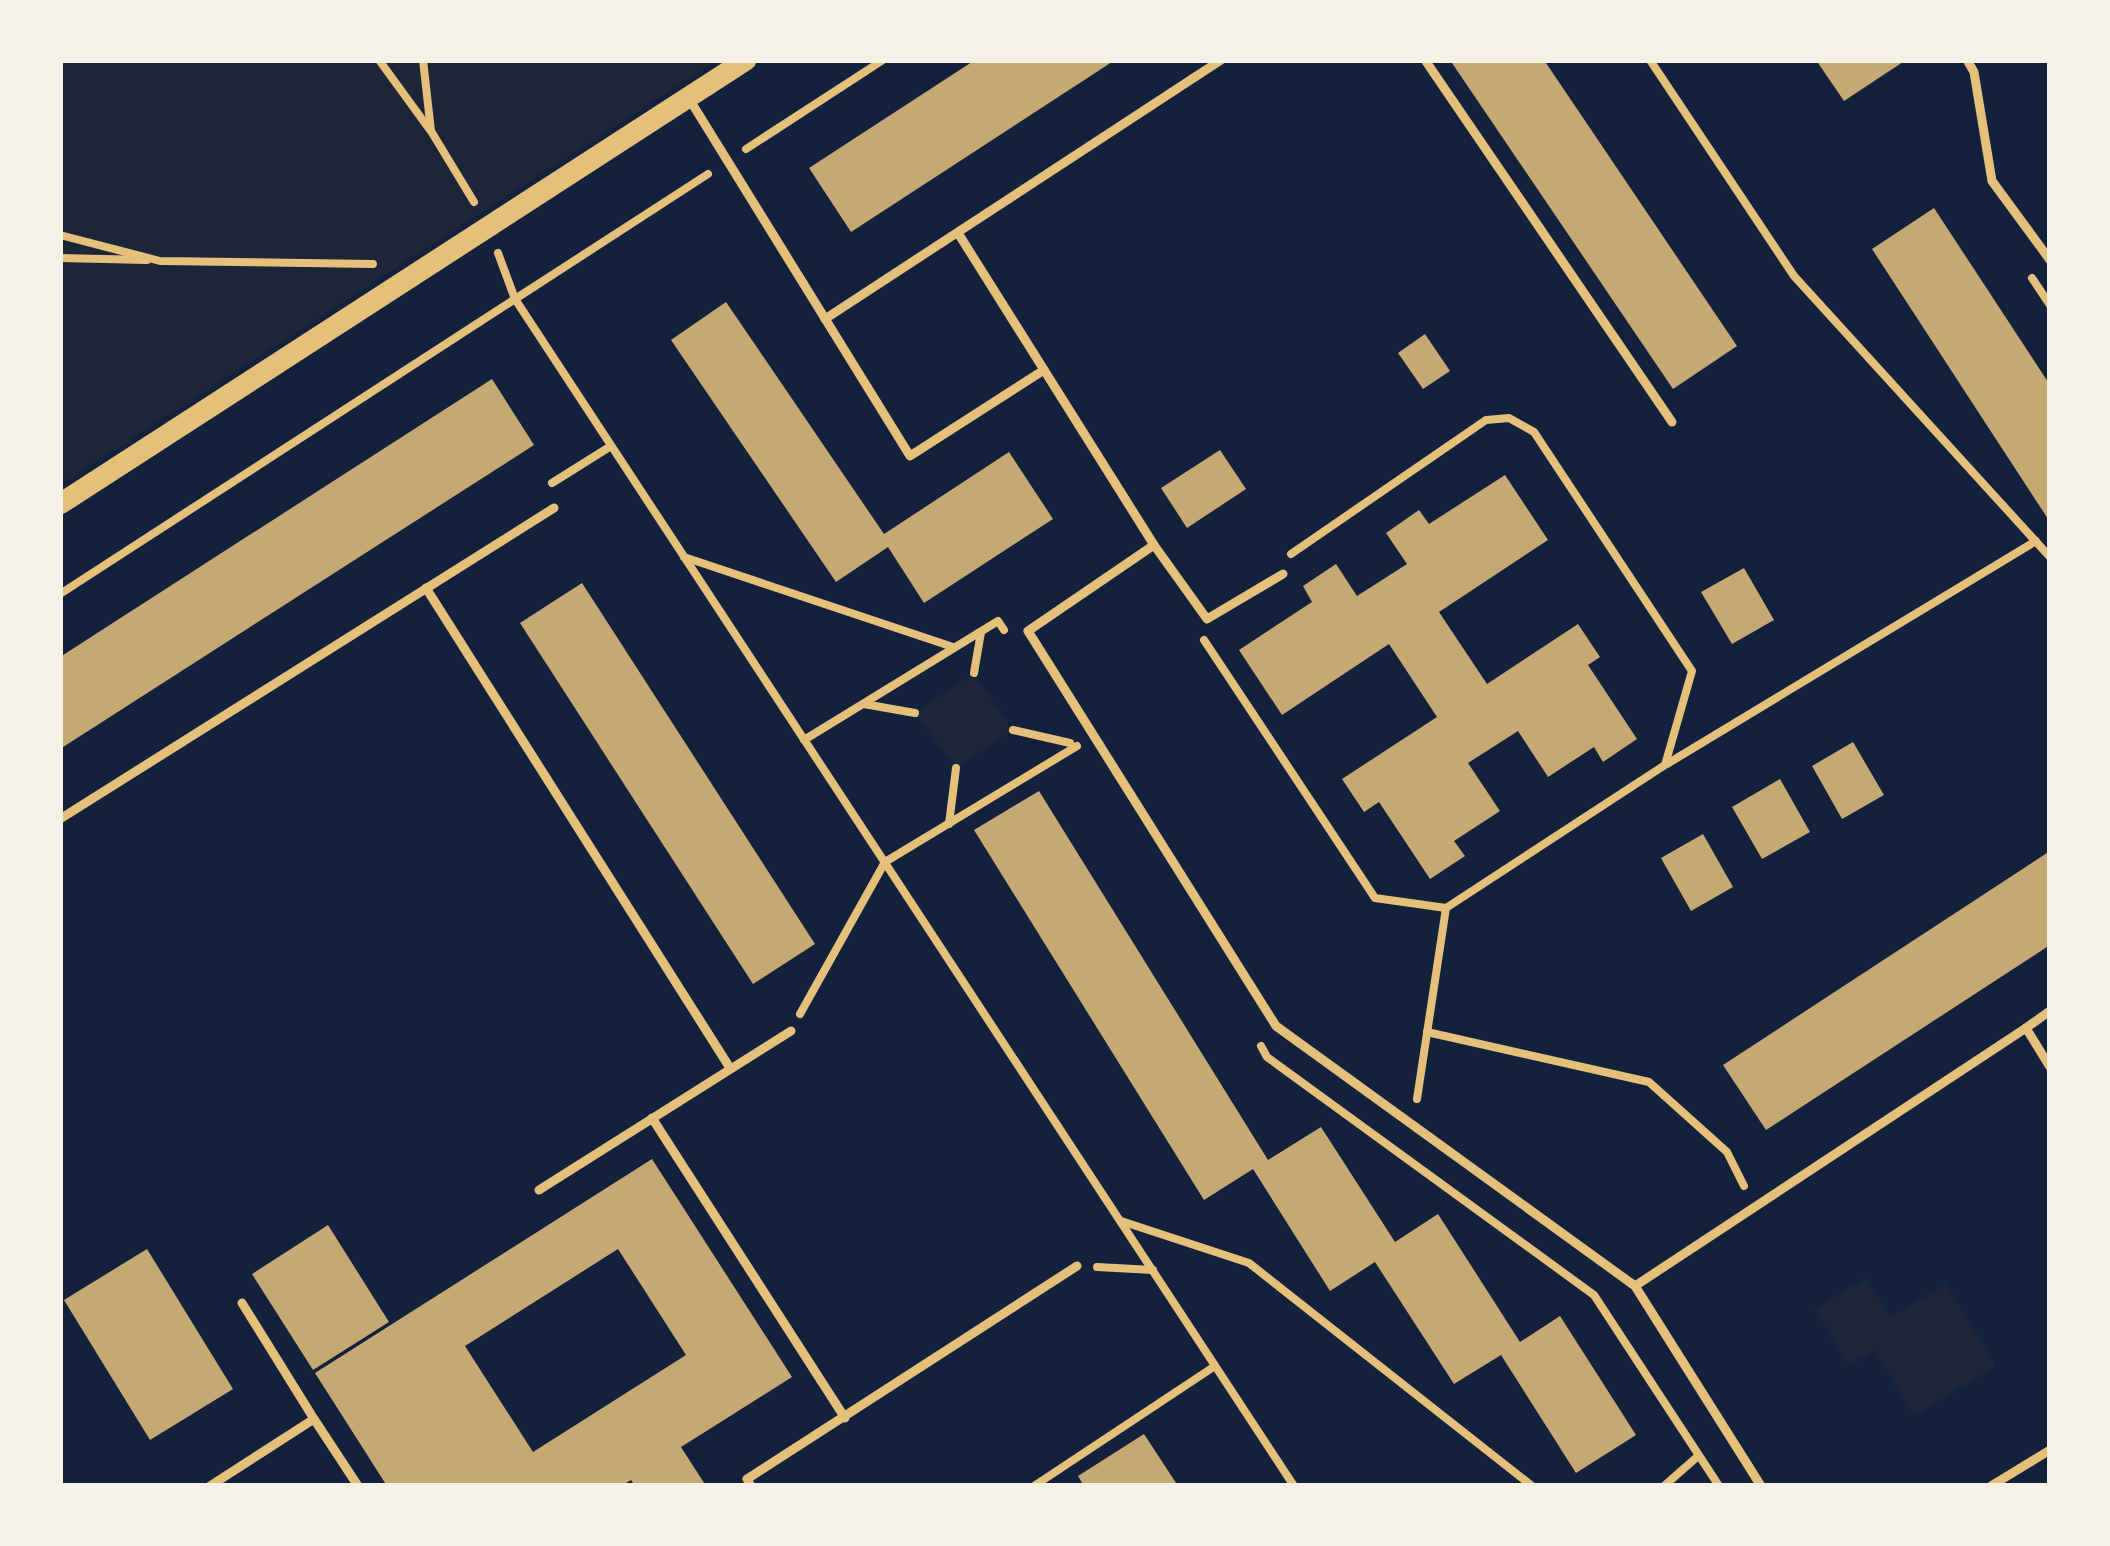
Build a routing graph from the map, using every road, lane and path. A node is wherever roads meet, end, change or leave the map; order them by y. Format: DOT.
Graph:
graph roads {
  1 [pos="379,60"];
  2 [pos="423,60"];
  3 [pos="746,60"];
  4 [pos="883,60"];
  5 [pos="1221,60"];
  6 [pos="1425,60"];
  7 [pos="1650,60"];
  8 [pos="1967,60"];
  9 [pos="688,97"];
  10 [pos="431,131"];
  11 [pos="727,161"];
  12 [pos="488,225"];
  13 [pos="958,233"];
  14 [pos="60,235"];
  15 [pos="60,258"];
  16 [pos="160,260"];
  17 [pos="2050,260"];
  18 [pos="425,265"];
  19 [pos="515,299"];
  20 [pos="825,319"];
  21 [pos="1044,370"];
  22 [pos="1672,422"];
  23 [pos="60,503"];
  24 [pos="554,508"];
  25 [pos="2036,541"];
  26 [pos="1154,545"];
  27 [pos="685,557"];
  28 [pos="2050,557"];
  29 [pos="1283,574"];
  30 [pos="426,589"];
  31 [pos="60,594"];
  32 [pos="1207,619"];
  33 [pos="982,631"];
  34 [pos="1010,638"];
  35 [pos="954,648"];
  36 [pos="974,674"];
  37 [pos="863,704"];
  38 [pos="915,713"];
  39 [pos="1067,727"];
  40 [pos="1013,730"];
  41 [pos="1094,736"];
  42 [pos="805,740"];
  43 [pos="1079,745"];
  44 [pos="1666,765"];
  45 [pos="956,768"];
  46 [pos="60,819"];
  47 [pos="949,824"];
  48 [pos="885,862"];
  49 [pos="1446,908"];
  50 [pos="2050,1011"];
  51 [pos="2026,1028"];
  52 [pos="791,1031"];
  53 [pos="1427,1032"];
  54 [pos="2050,1066"];
  55 [pos="730,1068"];
  56 [pos="652,1118"];
  57 [pos="1414,1125"];
  58 [pos="539,1190"];
  59 [pos="1746,1190"];
  60 [pos="1120,1220"];
  61 [pos="1078,1266"];
  62 [pos="1153,1270"];
  63 [pos="1636,1286"];
  64 [pos="242,1303"];
  65 [pos="1215,1366"];
  66 [pos="845,1418"];
  67 [pos="314,1419"];
  68 [pos="2050,1450"];
  69 [pos="1697,1457"];
  70 [pos="210,1486"];
  71 [pos="358,1486"];
  72 [pos="751,1486"];
  73 [pos="1034,1486"];
  74 [pos="1294,1486"];
  75 [pos="1532,1486"];
  76 [pos="1664,1486"];
  77 [pos="1761,1486"];
  78 [pos="1991,1486"];
  1 -- 10 [label="path"];
  2 -- 10 [label="path"];
  3 -- 9 [label="street"];
  4 -- 11 [label="path"];
  5 -- 13 [label="lane"];
  6 -- 22 [label="lane"];
  7 -- 25 [label="path"];
  8 -- 17 [label="lane"];
  9 -- 11 [label="lane"];
  9 -- 12 [label="street"];
  10 -- 12 [label="path"];
  11 -- 19 [label="path"];
  11 -- 20 [label="lane"];
  12 -- 18 [label="street"];
  12 -- 19 [label="path"];
  13 -- 20 [label="lane"];
  13 -- 21 [label="lane"];
  14 -- 16 [label="path"];
  15 -- 16 [label="path"];
  16 -- 18 [label="path"];
  18 -- 23 [label="street"];
  19 -- 27 [label="path"];
  19 -- 31 [label="path"];
  20 -- 21 [label="lane"];
  21 -- 26 [label="lane"];
  24 -- 30 [label="lane"];
  25 -- 28 [label="path"];
  25 -- 44 [label="path"];
  26 -- 32 [label="lane"];
  26 -- 41 [label="lane"];
  27 -- 35 [label="path"];
  27 -- 42 [label="path"];
  29 -- 32 [label="lane"];
  29 -- 44 [label="path"];
  30 -- 46 [label="lane"];
  30 -- 55 [label="lane"];
  32 -- 49 [label="path"];
  33 -- 34 [label="path"];
  33 -- 35 [label="path"];
  33 -- 36 [label="path"];
  35 -- 37 [label="path"];
  37 -- 38 [label="path"];
  37 -- 42 [label="path"];
  39 -- 43 [label="path"];
  40 -- 43 [label="path"];
  41 -- 43 [label="path"];
  41 -- 57 [label="lane"];
  42 -- 48 [label="path"];
  43 -- 47 [label="path"];
  44 -- 49 [label="path"];
  45 -- 47 [label="path"];
  47 -- 48 [label="path"];
  48 -- 52 [label="path"];
  48 -- 60 [label="path"];
  49 -- 53 [label="path"];
  50 -- 51 [label="lane"];
  51 -- 54 [label="lane"];
  51 -- 63 [label="lane"];
  52 -- 55 [label="lane"];
  53 -- 57 [label="path"];
  53 -- 59 [label="path"];
  55 -- 56 [label="lane"];
  56 -- 58 [label="lane"];
  56 -- 66 [label="lane"];
  57 -- 63 [label="lane"];
  60 -- 62 [label="path"];
  60 -- 75 [label="path"];
  61 -- 62 [label="path"];
  61 -- 66 [label="lane"];
  62 -- 65 [label="path"];
  63 -- 77 [label="lane"];
  64 -- 67 [label="lane"];
  65 -- 73 [label="path"];
  65 -- 74 [label="path"];
  66 -- 72 [label="lane"];
  67 -- 70 [label="lane"];
  67 -- 71 [label="lane"];
  68 -- 78 [label="lane"];
  69 -- 76 [label="path"];
}
